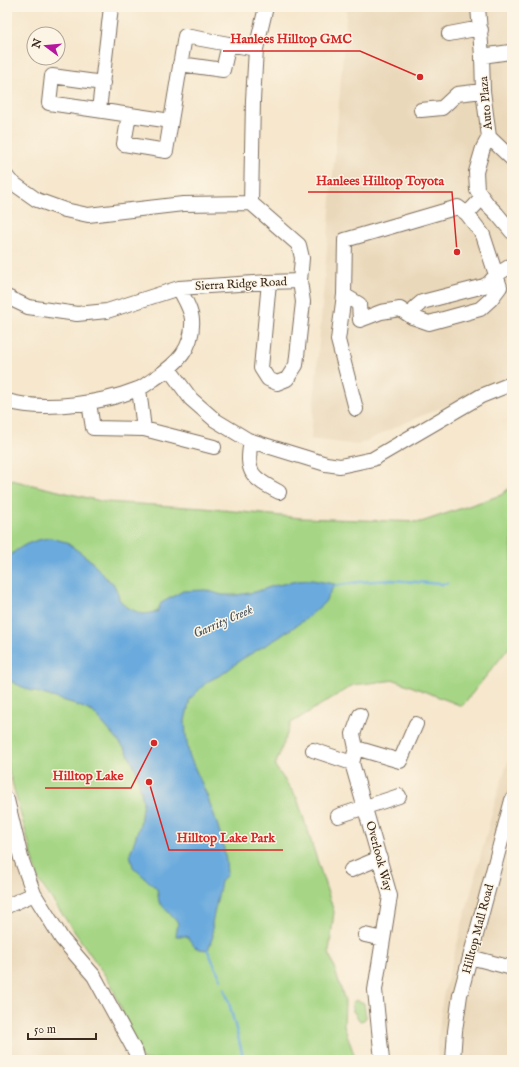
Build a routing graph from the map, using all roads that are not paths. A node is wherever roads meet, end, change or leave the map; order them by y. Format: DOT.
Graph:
graph roads {
  1 [pos="111,7"];
  2 [pos="266,7"];
  3 [pos="478,7"];
  4 [pos="481,30"];
  5 [pos="449,34"];
  6 [pos="229,44"];
  7 [pos="256,50"];
  8 [pos="510,52"];
  9 [pos="482,56"];
  10 [pos="180,64"];
  11 [pos="103,83"];
  12 [pos="483,91"];
  13 [pos="99,110"];
  14 [pos="421,110"];
  15 [pos="129,115"];
  16 [pos="170,121"];
  17 [pos="489,137"];
  18 [pos="512,159"];
  19 [pos="7,177"];
  20 [pos="482,198"];
  21 [pos="251,203"];
  22 [pos="466,214"];
  23 [pos="511,228"];
  24 [pos="512,265"];
  25 [pos="496,274"];
  26 [pos="300,281"];
  27 [pos="269,282"];
  28 [pos="179,288"];
  29 [pos="344,295"];
  30 [pos="7,297"];
  31 [pos="412,317"];
  32 [pos="169,370"];
  33 [pos="512,385"];
  34 [pos="139,389"];
  35 [pos="7,401"];
  36 [pos="90,403"];
  37 [pos="356,409"];
  38 [pos="144,429"];
  39 [pos="251,441"];
  40 [pos="214,448"];
  41 [pos="279,492"];
  42 [pos="360,715"];
  43 [pos="416,724"];
  44 [pos="356,748"];
  45 [pos="313,750"];
  46 [pos="352,763"];
  47 [pos="399,796"];
  48 [pos="7,800"];
  49 [pos="512,800"];
  50 [pos="365,807"];
  51 [pos="338,816"];
  52 [pos="380,858"];
  53 [pos="351,870"];
  54 [pos="34,894"];
  55 [pos="7,906"];
  56 [pos="365,935"];
  57 [pos="383,939"];
  58 [pos="470,957"];
  59 [pos="512,968"];
  60 [pos="138,1060"];
  61 [pos="382,1060"];
  62 [pos="453,1060"];
  1 -- 11 [label="street"];
  2 -- 7 [label="street"];
  3 -- 4 [label="street, Auto Plaza"];
  4 -- 5 [label="street"];
  4 -- 9 [label="street, Auto Plaza"];
  6 -- 7 [label="street"];
  6 -- 10 [label="street"];
  6 -- 10 [label="street"];
  7 -- 21 [label="street"];
  8 -- 9 [label="street"];
  9 -- 12 [label="street, Auto Plaza"];
  10 -- 16 [label="street"];
  11 -- 13 [label="street"];
  11 -- 13 [label="street"];
  12 -- 14 [label="street"];
  12 -- 17 [label="street, Auto Plaza"];
  13 -- 15 [label="street"];
  15 -- 16 [label="street"];
  15 -- 16 [label="street"];
  17 -- 18 [label="street"];
  17 -- 20 [label="street, Auto Plaza"];
  19 -- 21 [label="street"];
  20 -- 22 [label="street"];
  20 -- 23 [label="street, Auto Plaza"];
  21 -- 26 [label="street, Sierra Ridge Road"];
  22 -- 25 [label="street"];
  22 -- 29 [label="street"];
  24 -- 25 [label="street"];
  25 -- 31 [label="street"];
  25 -- 31 [label="street"];
  26 -- 27 [label="street, Sierra Ridge Road"];
  26 -- 27 [label="street"];
  27 -- 28 [label="street, Sierra Ridge Road"];
  28 -- 30 [label="street, Sierra Ridge Road"];
  28 -- 32 [label="street, Sierra Ridge Road"];
  29 -- 31 [label="street"];
  29 -- 37 [label="street"];
  32 -- 34 [label="street, Sierra Ridge Road"];
  32 -- 39 [label="street"];
  33 -- 39 [label="street"];
  34 -- 36 [label="street, Sierra Ridge Road"];
  34 -- 38 [label="street"];
  35 -- 36 [label="street, Sierra Ridge Road"];
  36 -- 38 [label="street"];
  38 -- 40 [label="street"];
  39 -- 41 [label="street"];
  42 -- 44 [label="street"];
  43 -- 44 [label="street"];
  44 -- 46 [label="street"];
  45 -- 46 [label="street"];
  46 -- 50 [label="street, Overlook Way"];
  47 -- 50 [label="street"];
  48 -- 54 [label="street"];
  49 -- 58 [label="street, Hilltop Mall Road"];
  50 -- 51 [label="street"];
  50 -- 52 [label="street, Overlook Way"];
  52 -- 53 [label="street"];
  52 -- 57 [label="street, Overlook Way"];
  54 -- 55 [label="street"];
  54 -- 60 [label="street"];
  56 -- 57 [label="street"];
  57 -- 61 [label="street, Overlook Way"];
  58 -- 59 [label="street"];
  58 -- 62 [label="street, Hilltop Mall Road"];
}
